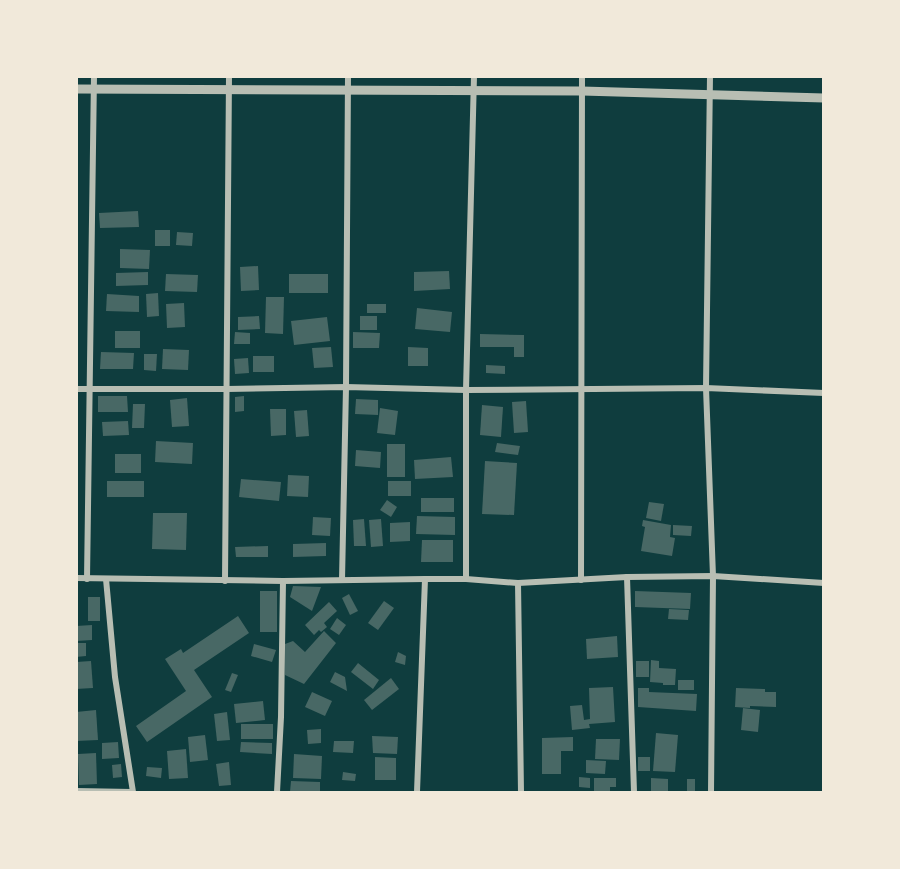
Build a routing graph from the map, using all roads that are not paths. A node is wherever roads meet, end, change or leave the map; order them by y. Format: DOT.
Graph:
graph roads {
  1 [pos="94,76"];
  2 [pos="229,76"];
  3 [pos="348,76"];
  4 [pos="474,76"];
  5 [pos="582,76"];
  6 [pos="710,76"];
  7 [pos="76,89"];
  8 [pos="229,89"];
  9 [pos="347,89"];
  10 [pos="94,90"];
  11 [pos="474,91"];
  12 [pos="582,91"];
  13 [pos="710,94"];
  14 [pos="824,98"];
  15 [pos="346,387"];
  16 [pos="706,388"];
  17 [pos="76,389"];
  18 [pos="90,389"];
  19 [pos="227,389"];
  20 [pos="466,390"];
  21 [pos="582,390"];
  22 [pos="824,393"];
  23 [pos="713,576"];
  24 [pos="627,577"];
  25 [pos="76,578"];
  26 [pos="87,579"];
  27 [pos="106,579"];
  28 [pos="425,579"];
  29 [pos="466,579"];
  30 [pos="342,580"];
  31 [pos="581,580"];
  32 [pos="225,581"];
  33 [pos="283,582"];
  34 [pos="518,583"];
  35 [pos="824,583"];
  36 [pos="76,791"];
  37 [pos="133,792"];
  38 [pos="277,792"];
  39 [pos="417,792"];
  40 [pos="521,792"];
  41 [pos="634,792"];
  42 [pos="711,792"];
  1 -- 10 [label="street"];
  2 -- 8 [label="street"];
  3 -- 9 [label="street"];
  4 -- 11 [label="street"];
  5 -- 12 [label="street"];
  6 -- 13 [label="street"];
  7 -- 10 [label="street"];
  8 -- 9 [label="street"];
  8 -- 10 [label="street"];
  8 -- 19 [label="street"];
  9 -- 11 [label="street"];
  9 -- 15 [label="street"];
  10 -- 18 [label="street"];
  11 -- 12 [label="street"];
  11 -- 20 [label="street"];
  12 -- 13 [label="street"];
  12 -- 21 [label="street"];
  13 -- 14 [label="street"];
  13 -- 16 [label="street"];
  15 -- 19 [label="street"];
  15 -- 20 [label="street"];
  15 -- 30 [label="street"];
  16 -- 21 [label="street"];
  16 -- 22 [label="street"];
  16 -- 23 [label="street"];
  17 -- 18 [label="street"];
  18 -- 19 [label="street"];
  18 -- 26 [label="street"];
  19 -- 32 [label="street"];
  20 -- 21 [label="street"];
  20 -- 29 [label="street"];
  21 -- 31 [label="street"];
  23 -- 24 [label="street"];
  23 -- 35 [label="street"];
  23 -- 42 [label="street"];
  24 -- 31 [label="street"];
  24 -- 41 [label="street"];
  25 -- 26 [label="street"];
  26 -- 27 [label="street"];
  27 -- 32 [label="street"];
  27 -- 37 [label="street"];
  28 -- 29 [label="street"];
  28 -- 30 [label="street"];
  28 -- 39 [label="street"];
  29 -- 34 [label="street"];
  30 -- 33 [label="street"];
  31 -- 34 [label="street"];
  32 -- 33 [label="street"];
  33 -- 38 [label="street"];
  34 -- 40 [label="street"];
  36 -- 37 [label="street"];
}
